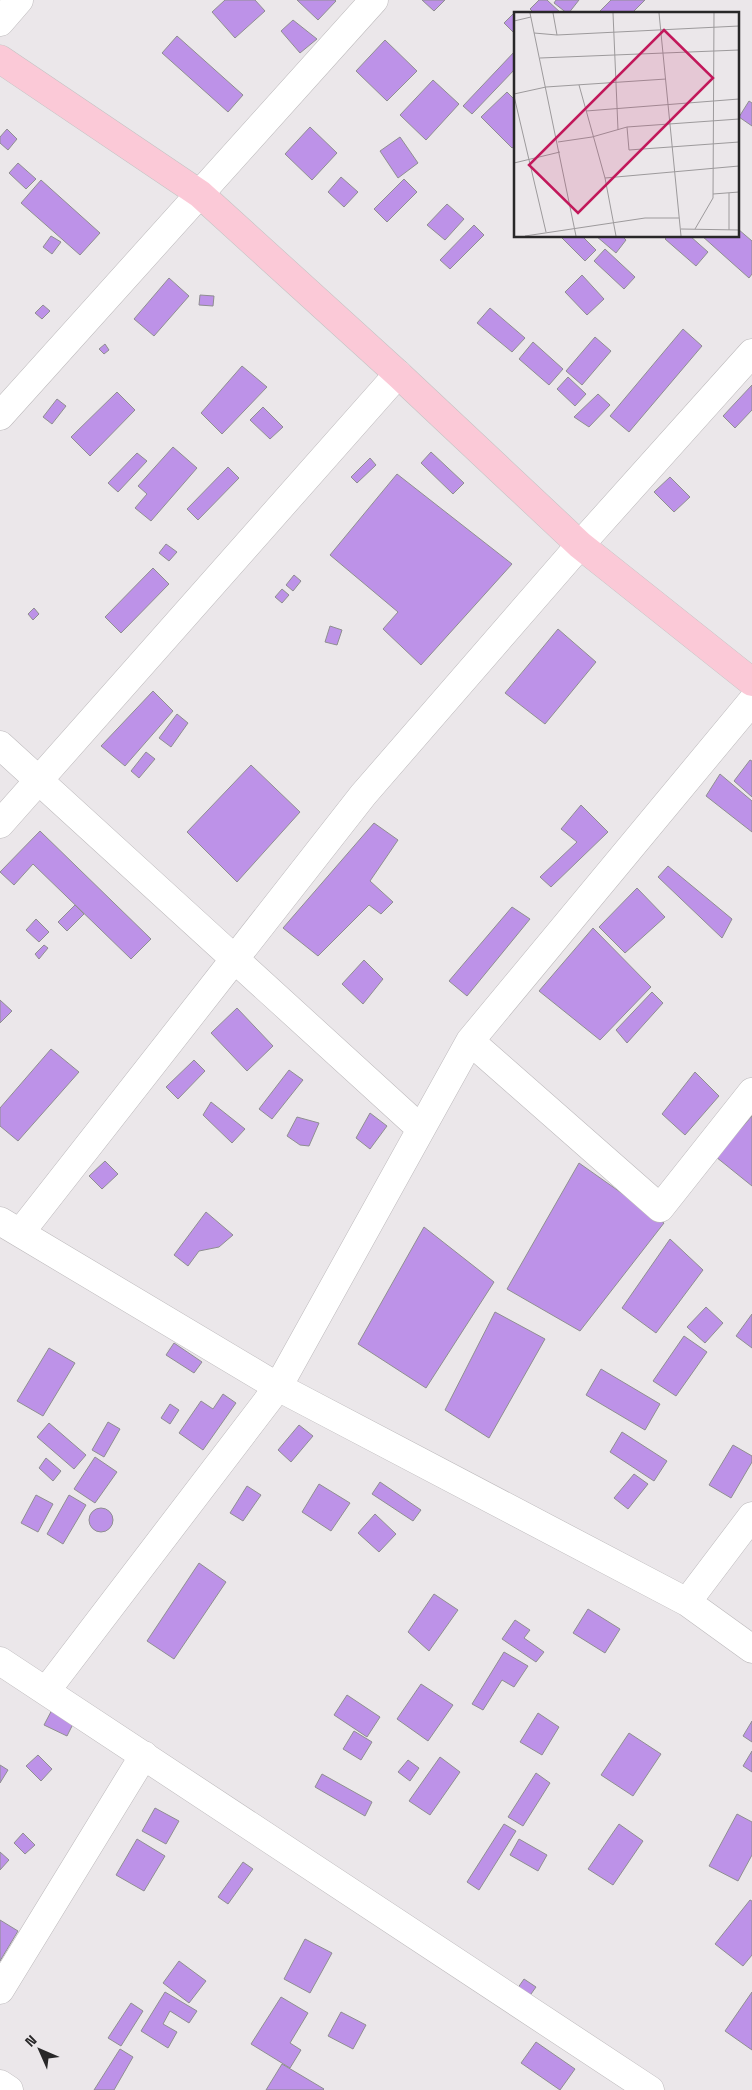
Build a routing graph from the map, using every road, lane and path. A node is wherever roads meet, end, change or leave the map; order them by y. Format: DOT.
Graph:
graph roads {
  1 [pos="19,0"];
  2 [pos="374,0"];
  3 [pos="0,22"];
  4 [pos="0,59"];
  5 [pos="200,194"];
  6 [pos="752,353"];
  7 [pos="398,374"];
  8 [pos="0,416"];
  9 [pos="580,545"];
  10 [pos="752,682"];
  11 [pos="752,701"];
  12 [pos="0,746"];
  13 [pos="38,780"];
  14 [pos="0,824"];
  15 [pos="234,959"];
  16 [pos="470,1041"];
  17 [pos="752,1092"];
  18 [pos="421,1129"];
  19 [pos="10,1227"];
  20 [pos="278,1387"];
  21 [pos="752,1516"];
  22 [pos="686,1602"];
  23 [pos="752,1649"];
  24 [pos="0,1661"];
  25 [pos="46,1691"];
  26 [pos="144,1755"];
  27 [pos="0,1990"];
  28 [pos="0,2084"];
  29 [pos="9,2090"];
  30 [pos="650,2090"];
  1 -- 3 [label="street"];
  2 -- 5 [label="street"];
  4 -- 5 [label="main road"];
  5 -- 7 [label="main road"];
  5 -- 8 [label="street"];
  6 -- 9 [label="street"];
  7 -- 9 [label="main road"];
  7 -- 13 [label="street"];
  9 -- 10 [label="main road"];
  9 -- 15 [label="street"];
  11 -- 16 [label="street"];
  12 -- 13 [label="street"];
  13 -- 14 [label="street"];
  13 -- 15 [label="street"];
  15 -- 18 [label="street"];
  15 -- 19 [label="street"];
  16 -- 17 [label="street"];
  16 -- 18 [label="street"];
  18 -- 20 [label="street"];
  19 -- 20 [label="street"];
  20 -- 22 [label="street"];
  20 -- 25 [label="street"];
  21 -- 22 [label="street"];
  22 -- 23 [label="street"];
  24 -- 25 [label="street"];
  25 -- 26 [label="street"];
  26 -- 27 [label="street"];
  26 -- 30 [label="street"];
  28 -- 29 [label="street"];
}
